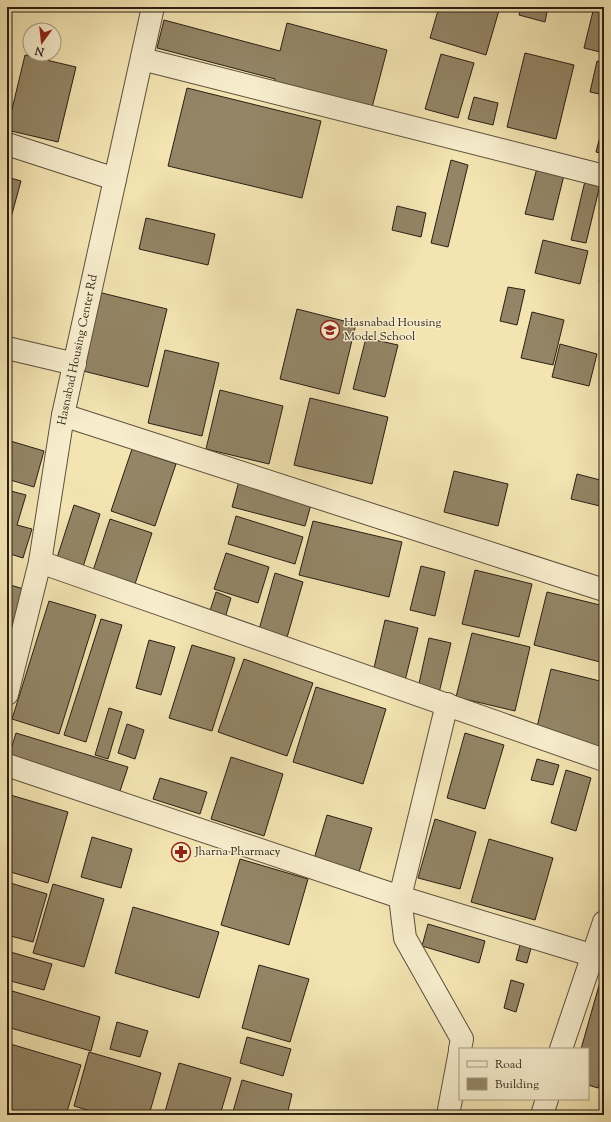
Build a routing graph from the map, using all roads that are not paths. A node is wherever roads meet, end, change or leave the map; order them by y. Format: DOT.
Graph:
graph roads {
  1 [pos="153,7"];
  2 [pos="142,59"];
  3 [pos="7,144"];
  4 [pos="604,176"];
  5 [pos="115,179"];
  6 [pos="7,348"];
  7 [pos="75,364"];
  8 [pos="63,415"];
  9 [pos="40,562"];
  10 [pos="604,590"];
  11 [pos="7,694"];
  12 [pos="447,704"];
  13 [pos="604,760"];
  14 [pos="7,765"];
  15 [pos="400,897"];
  16 [pos="604,922"];
  17 [pos="598,958"];
  18 [pos="460,1048"];
  19 [pos="561,1048"];
  20 [pos="459,1055"];
  21 [pos="547,1100"];
  22 [pos="448,1115"];
  23 [pos="542,1115"];
  1 -- 2 [label="street, Hasnabad Housing Center Rd"];
  2 -- 4 [label="street"];
  2 -- 5 [label="street, Hasnabad Housing Center Rd"];
  3 -- 5 [label="street"];
  5 -- 7 [label="street, Hasnabad Housing Center Rd"];
  6 -- 7 [label="street"];
  7 -- 8 [label="street, Hasnabad Housing Center Rd"];
  8 -- 9 [label="street, Hasnabad Housing Center Rd"];
  8 -- 10 [label="street"];
  9 -- 11 [label="street, Hasnabad Housing Center Rd"];
  9 -- 12 [label="street"];
  12 -- 13 [label="street"];
  12 -- 15 [label="street"];
  14 -- 15 [label="street"];
  15 -- 17 [label="street"];
  15 -- 18 [label="street"];
  16 -- 17 [label="street"];
  17 -- 19 [label="street"];
  20 -- 22 [label="street"];
  21 -- 23 [label="street"];
}
